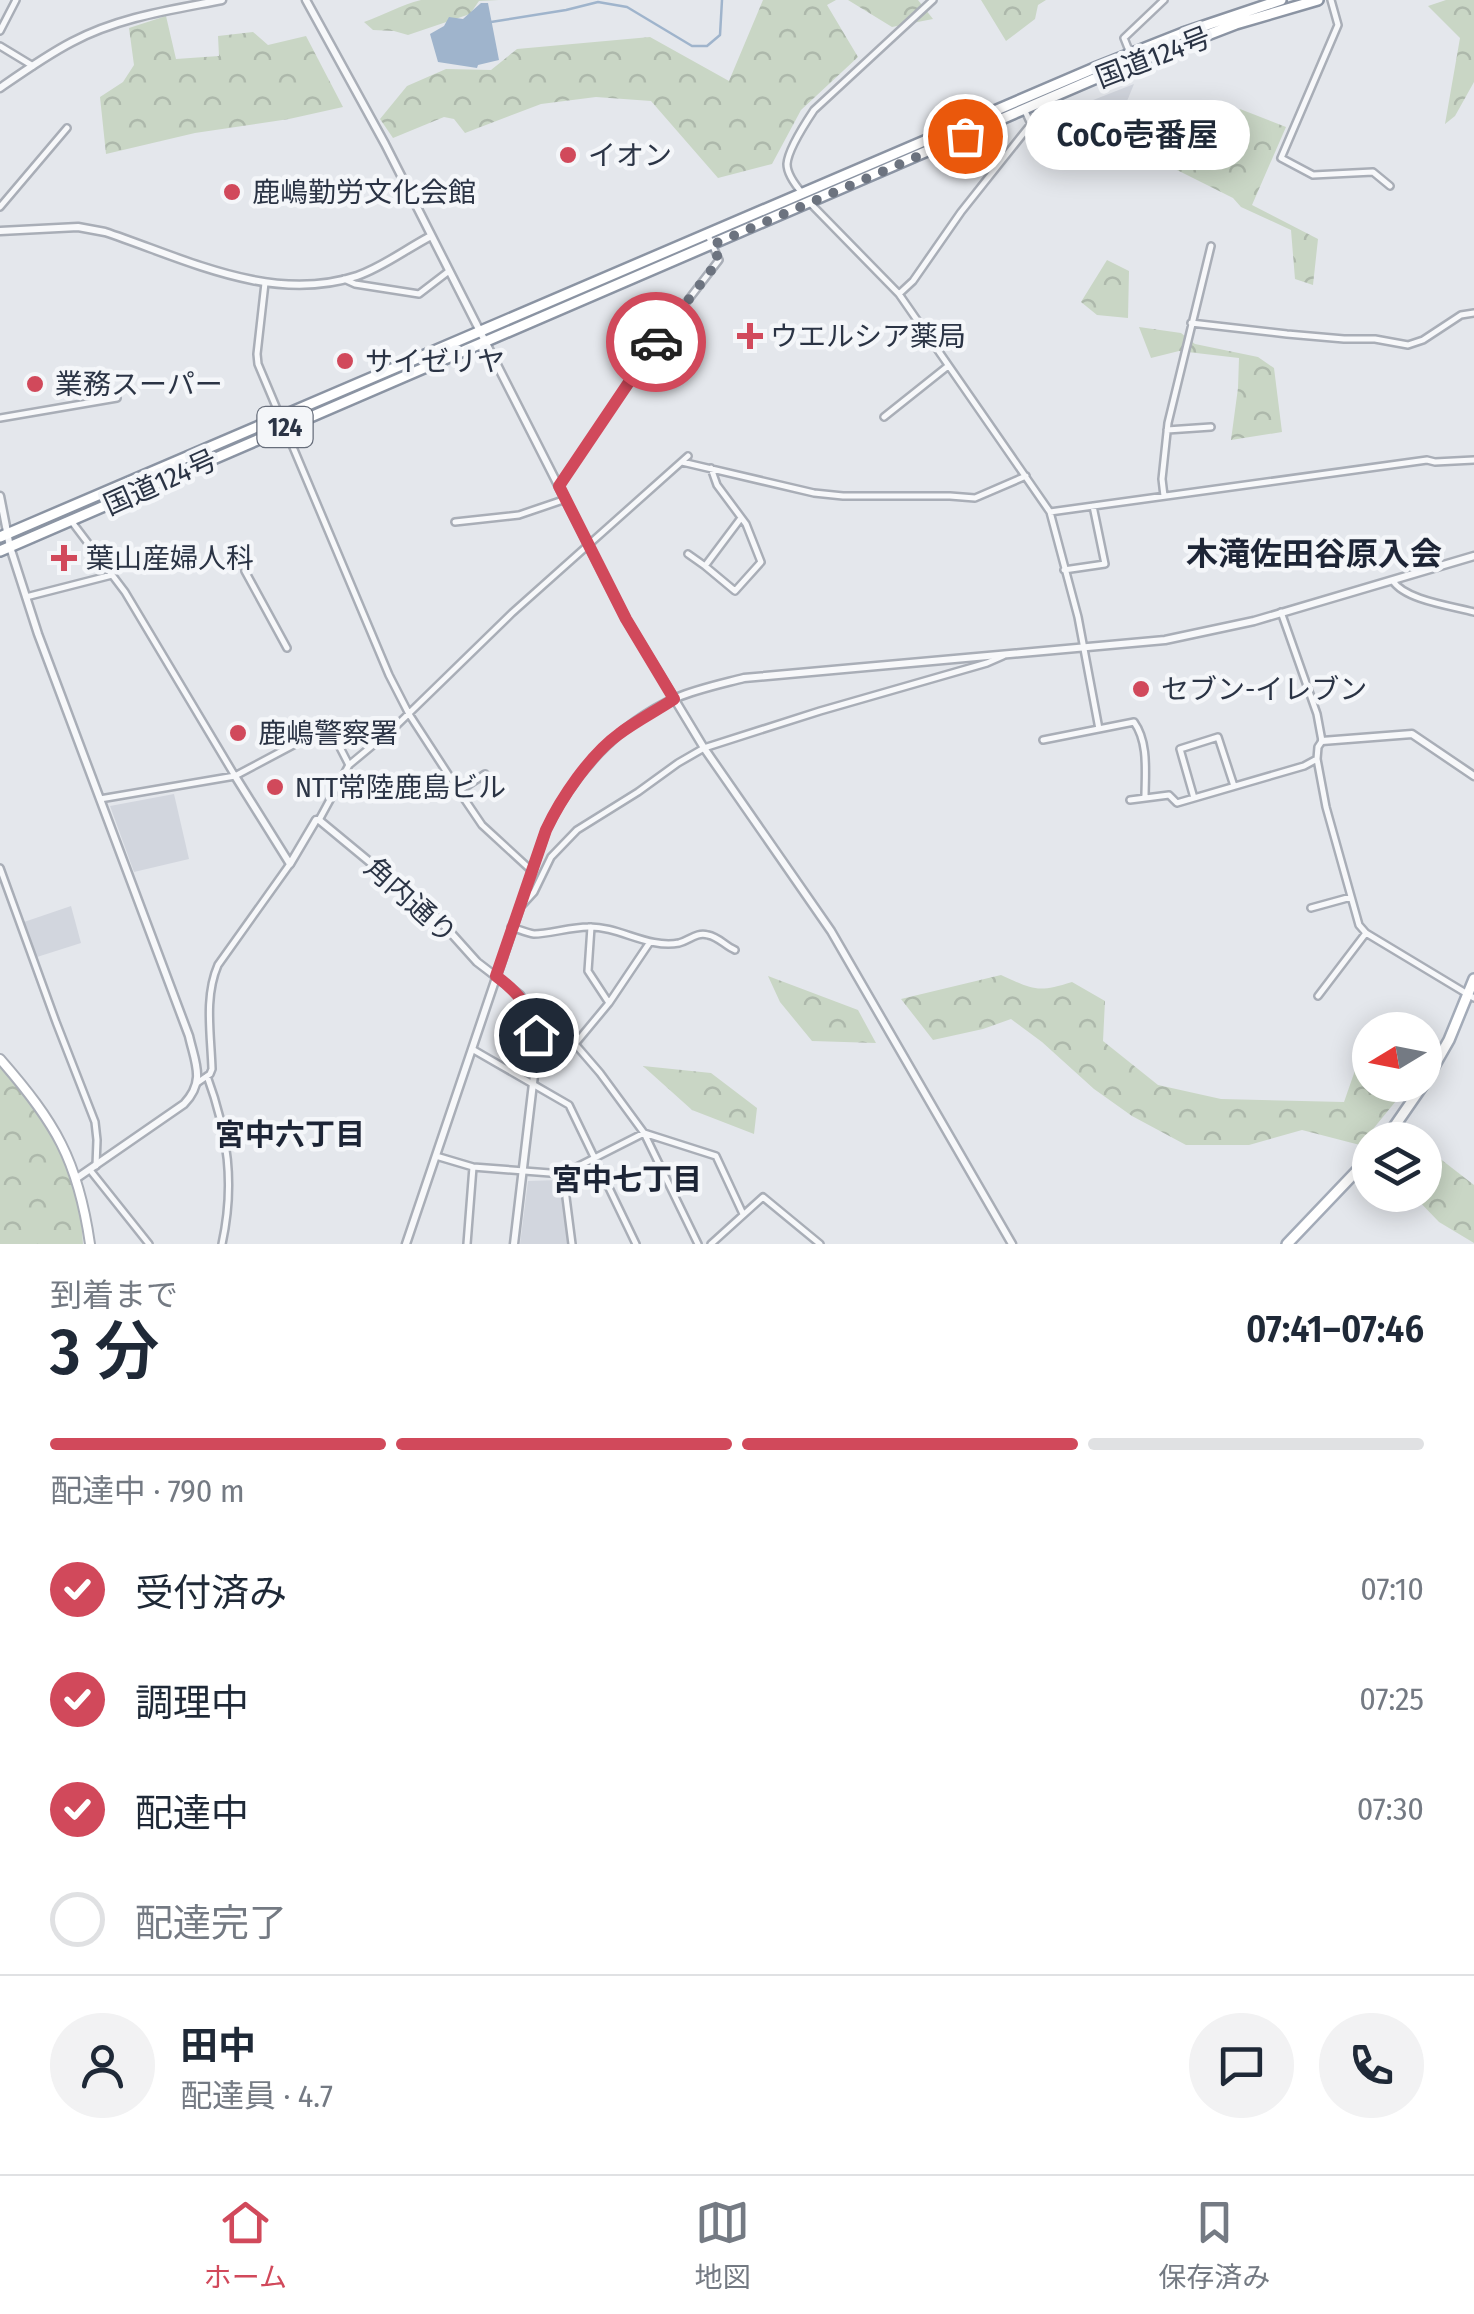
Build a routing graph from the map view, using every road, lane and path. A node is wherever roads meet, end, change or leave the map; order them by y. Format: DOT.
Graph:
graph roads {
  1 [pos="16,0"];
  2 [pos="222,0"];
  3 [pos="306,0"];
  4 [pos="932,0"];
  5 [pos="1164,0"];
  6 [pos="1281,0"];
  7 [pos="1318,0"];
  8 [pos="1330,0"];
  9 [pos="0,31"];
  10 [pos="0,46"];
  11 [pos="1132,58"];
  12 [pos="33,66"];
  13 [pos="0,88"];
  14 [pos="1022,105"];
  15 [pos="67,128"];
  16 [pos="1390,186"];
  17 [pos="802,193"];
  18 [pos="810,202"];
  19 [pos="0,207"];
  20 [pos="0,231"];
  21 [pos="707,234"];
  22 [pos="431,236"];
  23 [pos="712,245"];
  24 [pos="1211,246"];
  25 [pos="449,271"];
  26 [pos="344,280"];
  27 [pos="265,284"];
  28 [pos="899,294"];
  29 [pos="1474,313"];
  30 [pos="1191,323"];
  31 [pos="480,330"];
  32 [pos="486,342"];
  33 [pos="948,366"];
  34 [pos="117,398"];
  35 [pos="884,417"];
  36 [pos="0,418"];
  37 [pos="282,423"];
  38 [pos="1212,427"];
  39 [pos="1167,430"];
  40 [pos="1474,460"];
  41 [pos="711,468"];
  42 [pos="1026,476"];
  43 [pos="559,486"];
  44 [pos="0,496"];
  45 [pos="1164,496"];
  46 [pos="566,499"];
  47 [pos="1093,506"];
  48 [pos="1050,512"];
  49 [pos="741,518"];
  50 [pos="71,520"];
  51 [pos="455,522"];
  52 [pos="4,536"];
  53 [pos="589,546"];
  54 [pos="5,549"];
  55 [pos="688,554"];
  56 [pos="1474,556"];
  57 [pos="705,566"];
  58 [pos="1064,570"];
  59 [pos="245,571"];
  60 [pos="112,575"];
  61 [pos="1393,581"];
  62 [pos="26,597"];
  63 [pos="1281,612"];
  64 [pos="1474,612"];
  65 [pos="287,648"];
  66 [pos="1084,648"];
  67 [pos="1003,656"];
  68 [pos="674,699"];
  69 [pos="409,714"];
  70 [pos="1099,729"];
  71 [pos="1044,740"];
  72 [pos="1322,742"];
  73 [pos="704,748"];
  74 [pos="1316,759"];
  75 [pos="349,765"];
  76 [pos="485,774"];
  77 [pos="235,776"];
  78 [pos="1474,776"];
  79 [pos="1234,786"];
  80 [pos="459,791"];
  81 [pos="1145,798"];
  82 [pos="1194,798"];
  83 [pos="100,799"];
  84 [pos="1130,800"];
  85 [pos="319,820"];
  86 [pos="290,864"];
  87 [pos="0,868"];
  88 [pos="532,871"];
  89 [pos="1351,897"];
  90 [pos="1311,908"];
  91 [pos="517,911"];
  92 [pos="591,926"];
  93 [pos="511,928"];
  94 [pos="1366,933"];
  95 [pos="650,942"];
  96 [pos="735,950"];
  97 [pos="496,976"];
  98 [pos="1474,979"];
  99 [pos="1318,996"];
  100 [pos="1471,997"];
  101 [pos="608,1002"];
  102 [pos="535,1029"];
  103 [pos="575,1044"];
  104 [pos="472,1049"];
  105 [pos="1442,1052"];
  106 [pos="0,1059"];
  107 [pos="207,1076"];
  108 [pos="198,1082"];
  109 [pos="532,1085"];
  110 [pos="644,1133"];
  111 [pos="436,1156"];
  112 [pos="595,1157"];
  113 [pos="473,1167"];
  114 [pos="93,1168"];
  115 [pos="521,1171"];
  116 [pos="562,1174"];
  117 [pos="1352,1175"];
  118 [pos="77,1178"];
  119 [pos="743,1214"];
  120 [pos="90,1244"];
  121 [pos="149,1244"];
  122 [pos="222,1244"];
  123 [pos="406,1244"];
  124 [pos="466,1244"];
  125 [pos="514,1244"];
  126 [pos="572,1244"];
  127 [pos="636,1244"];
  128 [pos="698,1244"];
  129 [pos="711,1244"];
  130 [pos="820,1244"];
  131 [pos="1012,1244"];
  132 [pos="1286,1244"];
  1 -- 9 [label="street"];
  2 -- 12 [label="street"];
  3 -- 22 [label="street"];
  4 -- 17 [label="street"];
  5 -- 11 [label="street"];
  6 -- 11 [label="main road, 国道124号 / 124"];
  7 -- 11 [label="main road, 国道124号 / 124"];
  8 -- 16 [label="street"];
  10 -- 12 [label="street"];
  11 -- 14 [label="main road, 国道124号 / 124"];
  12 -- 13 [label="street"];
  14 -- 17 [label="main road, 国道124号 / 124"];
  14 -- 18 [label="main road, 国道124号 / 124"];
  14 -- 28 [label="street"];
  15 -- 19 [label="street"];
  17 -- 18 [label="street"];
  17 -- 21 [label="main road, 国道124号 / 124"];
  18 -- 23 [label="main road, 国道124号 / 124"];
  18 -- 28 [label="street"];
  20 -- 27 [label="street"];
  21 -- 23 [label="street"];
  21 -- 31 [label="main road, 国道124号 / 124"];
  22 -- 25 [label="street"];
  22 -- 26 [label="street"];
  23 -- 32 [label="main road, 国道124号 / 124"];
  23 -- 43 [label="street"];
  24 -- 30 [label="street"];
  25 -- 26 [label="street"];
  25 -- 31 [label="street"];
  26 -- 27 [label="street"];
  27 -- 37 [label="street"];
  28 -- 33 [label="street"];
  29 -- 30 [label="street"];
  30 -- 39 [label="street"];
  31 -- 32 [label="street"];
  31 -- 37 [label="main road, 国道124号 / 124"];
  32 -- 37 [label="main road, 国道124号 / 124"];
  32 -- 43 [label="street"];
  33 -- 35 [label="street"];
  33 -- 42 [label="street"];
  34 -- 36 [label="street"];
  37 -- 50 [label="main road, 国道124号 / 124"];
  37 -- 52 [label="main road, 国道124号 / 124"];
  37 -- 69 [label="street"];
  38 -- 39 [label="street"];
  39 -- 45 [label="street"];
  40 -- 45 [label="street"];
  41 -- 42 [label="street"];
  41 -- 49 [label="street"];
  41 -- 53 [label="street"];
  42 -- 48 [label="street"];
  43 -- 46 [label="street"];
  44 -- 52 [label="street"];
  45 -- 47 [label="street"];
  46 -- 51 [label="street"];
  46 -- 53 [label="street"];
  47 -- 48 [label="street"];
  47 -- 58 [label="street"];
  48 -- 58 [label="street"];
  49 -- 57 [label="street"];
  49 -- 57 [label="street"];
  50 -- 54 [label="main road, 国道124号 / 124"];
  50 -- 60 [label="street"];
  52 -- 54 [label="street"];
  53 -- 68 [label="street"];
  53 -- 69 [label="street"];
  54 -- 62 [label="street"];
  55 -- 57 [label="street"];
  56 -- 61 [label="street"];
  58 -- 66 [label="street"];
  59 -- 65 [label="street"];
  60 -- 62 [label="street"];
  60 -- 77 [label="street"];
  61 -- 63 [label="street"];
  61 -- 64 [label="street"];
  62 -- 83 [label="street"];
  63 -- 66 [label="street"];
  63 -- 72 [label="street"];
  66 -- 67 [label="street"];
  66 -- 70 [label="street"];
  67 -- 68 [label="street"];
  67 -- 73 [label="street"];
  68 -- 73 [label="street"];
  68 -- 88 [label="street"];
  69 -- 75 [label="street"];
  69 -- 80 [label="street"];
  70 -- 71 [label="street"];
  70 -- 81 [label="street"];
  72 -- 74 [label="street"];
  72 -- 78 [label="street"];
  73 -- 91 [label="street"];
  73 -- 131 [label="street"];
  74 -- 79 [label="street"];
  74 -- 89 [label="street"];
  75 -- 77 [label="street"];
  75 -- 85 [label="street"];
  76 -- 80 [label="street"];
  77 -- 83 [label="street"];
  77 -- 86 [label="street"];
  79 -- 82 [label="street"];
  79 -- 82 [label="street"];
  80 -- 88 [label="street"];
  81 -- 82 [label="street"];
  81 -- 84 [label="street"];
  83 -- 108 [label="street"];
  85 -- 86 [label="street"];
  85 -- 97 [label="street, 角内通り"];
  86 -- 107 [label="street"];
  87 -- 114 [label="street"];
  88 -- 91 [label="street"];
  89 -- 90 [label="street"];
  89 -- 94 [label="street"];
  91 -- 93 [label="street"];
  92 -- 93 [label="street"];
  92 -- 95 [label="street"];
  92 -- 101 [label="street"];
  93 -- 97 [label="street"];
  94 -- 99 [label="street"];
  94 -- 100 [label="street"];
  95 -- 96 [label="street"];
  95 -- 101 [label="street"];
  97 -- 102 [label="street, 角内通り"];
  97 -- 104 [label="street"];
  98 -- 100 [label="main road"];
  100 -- 105 [label="main road"];
  101 -- 103 [label="street"];
  102 -- 103 [label="street"];
  102 -- 109 [label="street"];
  103 -- 110 [label="street"];
  104 -- 109 [label="street"];
  104 -- 111 [label="street"];
  106 -- 118 [label="main road"];
  107 -- 108 [label="street"];
  107 -- 122 [label="street"];
  108 -- 114 [label="street"];
  109 -- 112 [label="street"];
  109 -- 115 [label="street"];
  110 -- 112 [label="street"];
  110 -- 119 [label="street"];
  110 -- 128 [label="street"];
  111 -- 113 [label="street"];
  111 -- 123 [label="street"];
  112 -- 116 [label="street"];
  112 -- 127 [label="street"];
  113 -- 115 [label="street"];
  113 -- 124 [label="street"];
  114 -- 118 [label="street"];
  114 -- 121 [label="street"];
  115 -- 116 [label="street"];
  115 -- 125 [label="street"];
  116 -- 126 [label="street"];
  117 -- 132 [label="main road"];
  118 -- 120 [label="main road"];
  119 -- 129 [label="street"];
  119 -- 130 [label="street"];
}
